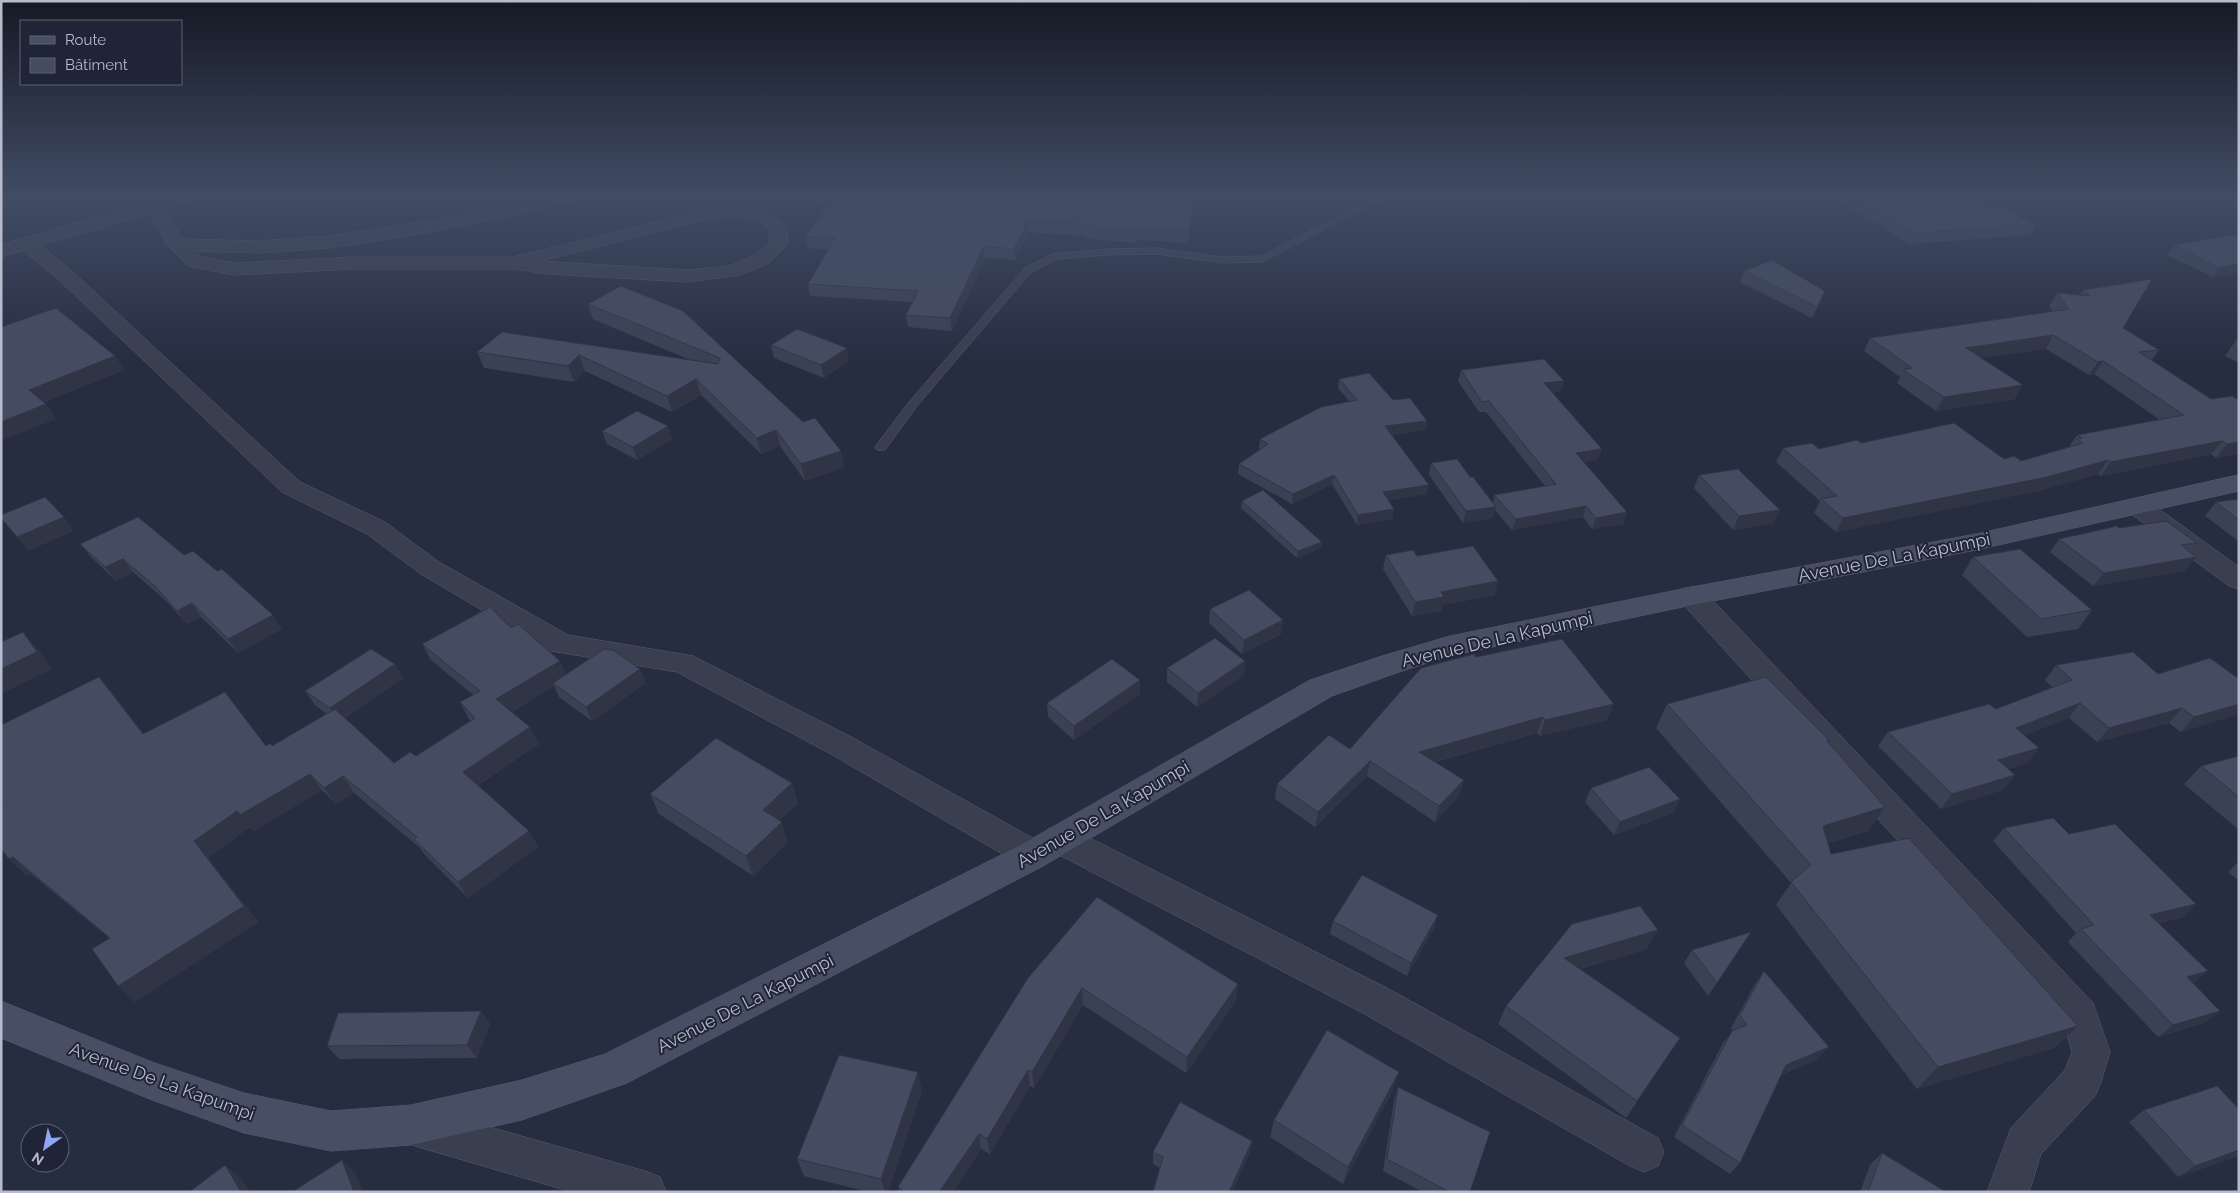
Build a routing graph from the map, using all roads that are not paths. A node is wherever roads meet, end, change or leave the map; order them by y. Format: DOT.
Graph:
graph roads {
  1 [pos="22,252"];
  2 [pos="183,252"];
  3 [pos="552,252"];
  4 [pos="771,252"];
  5 [pos="1123,252"];
  6 [pos="1161,252"];
  7 [pos="1275,252"];
  8 [pos="514,263"];
  9 [pos="881,446"];
  10 [pos="2239,483"];
  11 [pos="2139,507"];
  12 [pos="2239,580"];
  13 [pos="1692,596"];
  14 [pos="1047,847"];
  15 [pos="1,1019"];
  16 [pos="411,1125"];
  17 [pos="1644,1152"];
  18 [pos="645,1192"];
  19 [pos="2008,1192"];
  1 -- 14 [label="street"];
  2 -- 8 [label="street"];
  3 -- 8 [label="street"];
  4 -- 8 [label="street"];
  5 -- 9 [label="lane"];
  6 -- 7 [label="lane"];
  10 -- 11 [label="main road, Avenue De La Kapumpi"];
  11 -- 12 [label="street"];
  11 -- 13 [label="main road, Avenue De La Kapumpi"];
  13 -- 14 [label="main road, Avenue De La Kapumpi"];
  13 -- 19 [label="street"];
  14 -- 16 [label="main road, Avenue De La Kapumpi"];
  14 -- 17 [label="street"];
  15 -- 16 [label="main road, Avenue De La Kapumpi"];
  16 -- 18 [label="street"];
}
